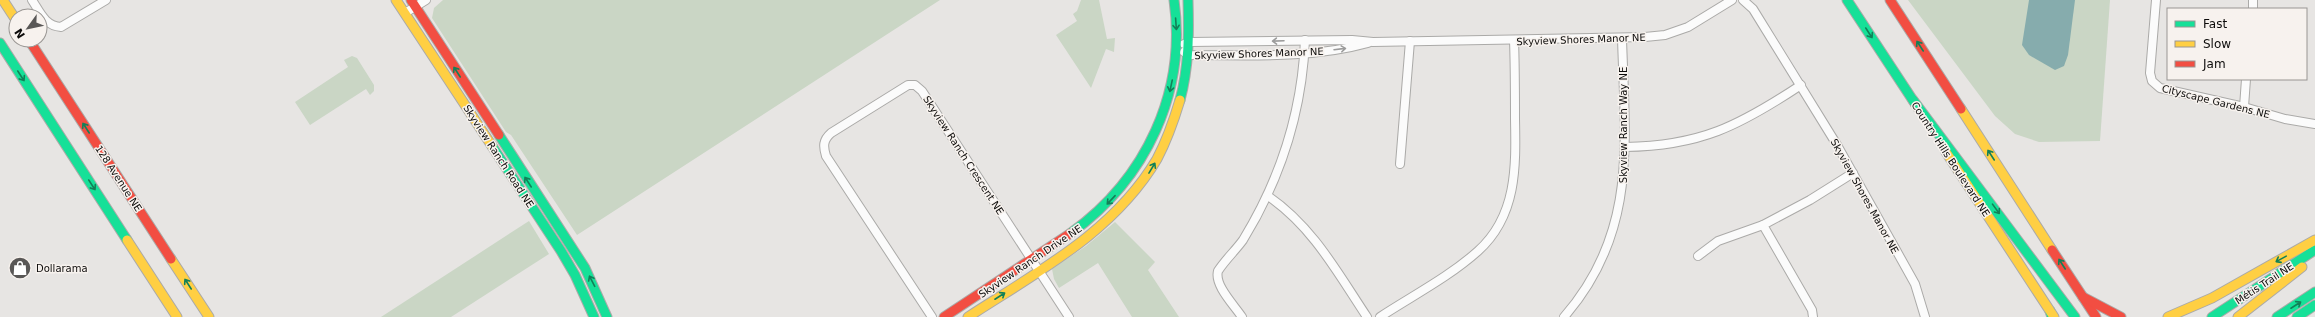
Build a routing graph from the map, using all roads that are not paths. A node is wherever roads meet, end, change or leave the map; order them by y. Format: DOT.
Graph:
graph roads {
  1 [pos="32,0"];
  2 [pos="106,0"];
  3 [pos="396,0"];
  4 [pos="426,0"];
  5 [pos="1174,0"];
  6 [pos="1188,0"];
  7 [pos="1732,0"];
  8 [pos="1743,0"];
  9 [pos="1848,0"];
  10 [pos="1890,0"];
  11 [pos="2156,0"];
  12 [pos="413,3"];
  13 [pos="405,13"];
  14 [pos="1622,38"];
  15 [pos="1305,40"];
  16 [pos="1514,40"];
  17 [pos="1410,41"];
  18 [pos="1190,42"];
  19 [pos="1373,42"];
  20 [pos="0,43"];
  21 [pos="34,48"];
  22 [pos="1177,48"];
  23 [pos="1305,54"];
  24 [pos="1189,55"];
  25 [pos="2246,80"];
  26 [pos="1801,85"];
  27 [pos="1913,100"];
  28 [pos="2244,107"];
  29 [pos="2315,124"];
  30 [pos="1624,147"];
  31 [pos="1400,164"];
  32 [pos="1853,173"];
  33 [pos="1268,196"];
  34 [pos="1763,225"];
  35 [pos="2315,240"];
  36 [pos="2315,250"];
  37 [pos="1698,256"];
  38 [pos="2315,258"];
  39 [pos="1032,260"];
  40 [pos="1039,270"];
  41 [pos="153,280"];
  42 [pos="2315,292"];
  43 [pos="2083,297"];
  44 [pos="2315,305"];
  45 [pos="2052,315"];
  46 [pos="170,317"];
  47 [pos="177,317"];
  48 [pos="209,317"];
  49 [pos="594,317"];
  50 [pos="607,317"];
  51 [pos="932,317"];
  52 [pos="944,317"];
  53 [pos="968,317"];
  54 [pos="1069,317"];
  55 [pos="1242,317"];
  56 [pos="1367,317"];
  57 [pos="1380,317"];
  58 [pos="1564,317"];
  59 [pos="1813,317"];
  60 [pos="1925,317"];
  61 [pos="2075,317"];
  62 [pos="2096,317"];
  63 [pos="2121,317"];
  64 [pos="2168,317"];
  65 [pos="2212,317"];
  66 [pos="2238,317"];
  67 [pos="2277,317"];
  68 [pos="2297,317"];
  1 -- 2 [label="street"];
  3 -- 13 [label="main road, Skyview Ranch Road NE"];
  4 -- 12 [label="street"];
  5 -- 22 [label="main road, Skyview Ranch Drive NE, one-way"];
  6 -- 18 [label="main road, Skyview Ranch Drive NE"];
  7 -- 14 [label="street, Skyview Shores Manor NE"];
  8 -- 26 [label="street, Skyview Shores Manor NE"];
  9 -- 27 [label="main road, Country Hills Boulevard NE, one-way"];
  43 -- 10 [label="main road, one-way"];
  11 -- 28 [label="street, Cityscape Gardens NE"];
  12 -- 13 [label="street"];
  50 -- 12 [label="main road, Skyview Ranch Road NE, one-way"];
  13 -- 49 [label="main road, Skyview Ranch Road NE"];
  14 -- 16 [label="street, Skyview Shores Manor NE"];
  14 -- 30 [label="street, Skyview Ranch Way NE"];
  15 -- 18 [label="street, Skyview Shores Manor NE, one-way"];
  15 -- 19 [label="street, Skyview Shores Manor NE"];
  15 -- 23 [label="street"];
  16 -- 17 [label="street, Skyview Shores Manor NE"];
  16 -- 57 [label="street"];
  17 -- 19 [label="street, Skyview Shores Manor NE"];
  17 -- 31 [label="street"];
  18 -- 22 [label="street, Skyview Shores Manor NE"];
  18 -- 24 [label="main road, Skyview Ranch Drive NE"];
  23 -- 19 [label="street, Skyview Shores Manor NE, one-way"];
  20 -- 41 [label="main road, one-way"];
  48 -- 21 [label="main road, 128 Avenue NE, one-way"];
  22 -- 24 [label="street, Skyview Shores Manor NE"];
  22 -- 39 [label="main road, Skyview Ranch Drive NE, one-way"];
  23 -- 24 [label="street, Skyview Shores Manor NE"];
  23 -- 33 [label="street"];
  40 -- 24 [label="main road, Skyview Ranch Drive NE, one-way"];
  25 -- 28 [label="street"];
  26 -- 30 [label="street"];
  26 -- 32 [label="street, Skyview Shores Manor NE"];
  27 -- 45 [label="main road, Country Hills Boulevard NE"];
  27 -- 61 [label="main road, one-way"];
  28 -- 29 [label="street, Cityscape Gardens NE"];
  30 -- 58 [label="street, Skyview Ranch Way NE"];
  32 -- 34 [label="street"];
  32 -- 60 [label="street, Skyview Shores Manor NE"];
  33 -- 55 [label="street"];
  33 -- 56 [label="street"];
  34 -- 37 [label="street"];
  34 -- 59 [label="street"];
  35 -- 64 [label="main road, one-way"];
  36 -- 65 [label="main road, Métis Trail NE"];
  38 -- 66 [label="main road"];
  39 -- 40 [label="street, Skyview Ranch Crescent NE"];
  39 -- 51 [label="street, Skyview Ranch Crescent NE"];
  39 -- 52 [label="main road, Skyview Ranch Drive NE"];
  53 -- 40 [label="main road, Skyview Ranch Drive NE, one-way"];
  40 -- 54 [label="street, Skyview Ranch Crescent NE"];
  41 -- 46 [label="main road"];
  41 -- 47 [label="main road"];
  67 -- 42 [label="main road, one-way"];
  43 -- 62 [label="main road"];
  43 -- 63 [label="main road"];
  44 -- 68 [label="main road"];
}
